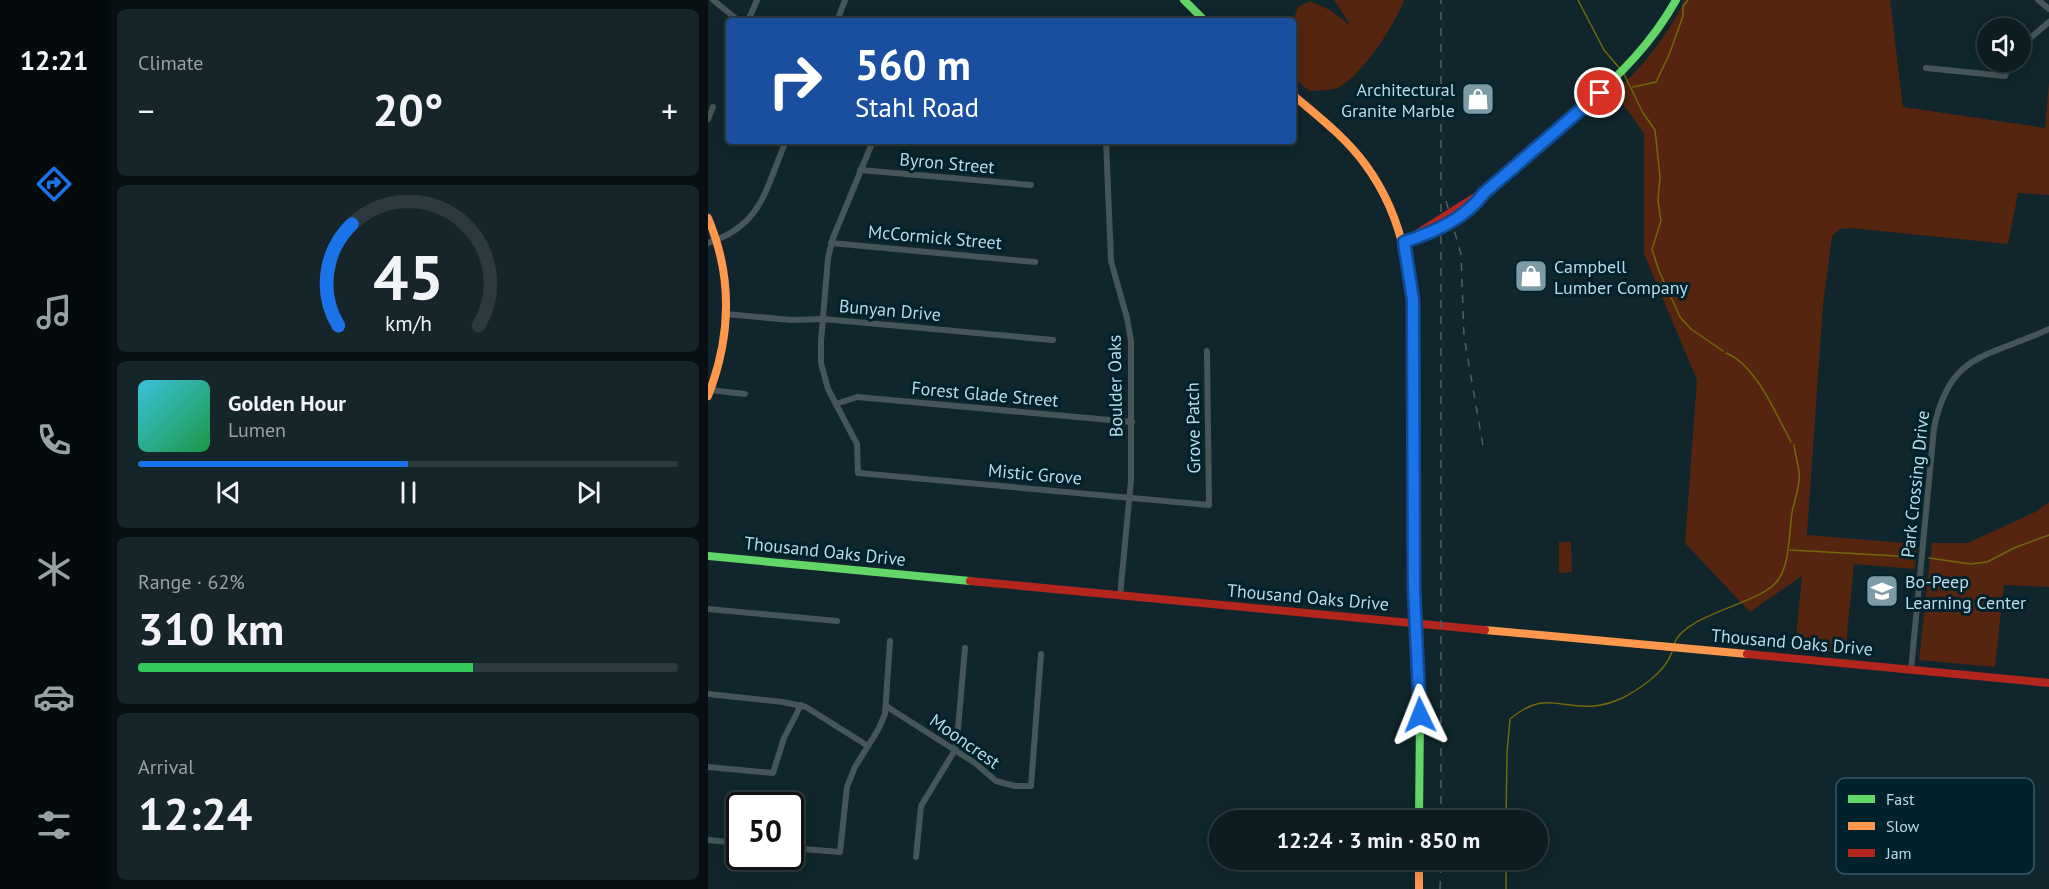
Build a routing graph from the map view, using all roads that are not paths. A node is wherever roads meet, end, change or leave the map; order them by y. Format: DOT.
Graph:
graph roads {
  1 [pos="713,0"];
  2 [pos="757,0"];
  3 [pos="845,0"];
  4 [pos="1184,0"];
  5 [pos="1676,0"];
  6 [pos="2038,0"];
  7 [pos="2049,9"];
  8 [pos="735,18"];
  9 [pos="749,18"];
  10 [pos="838,18"];
  11 [pos="1203,18"];
  12 [pos="2049,22"];
  13 [pos="2031,38"];
  14 [pos="1926,68"];
  15 [pos="2007,72"];
  16 [pos="1296,98"];
  17 [pos="713,107"];
  18 [pos="708,119"];
  19 [pos="785,144"];
  20 [pos="872,144"];
  21 [pos="1106,144"];
  22 [pos="860,170"];
  23 [pos="1031,185"];
  24 [pos="708,218"];
  25 [pos="718,240"];
  26 [pos="1404,242"];
  27 [pos="708,243"];
  28 [pos="831,243"];
  29 [pos="1035,262"];
  30 [pos="725,314"];
  31 [pos="823,319"];
  32 [pos="2049,329"];
  33 [pos="1053,340"];
  34 [pos="1207,351"];
  35 [pos="710,387"];
  36 [pos="745,394"];
  37 [pos="836,405"];
  38 [pos="1132,422"];
  39 [pos="1130,498"];
  40 [pos="1209,505"];
  41 [pos="708,556"];
  42 [pos="1120,596"];
  43 [pos="708,609"];
  44 [pos="837,621"];
  45 [pos="1414,624"];
  46 [pos="890,641"];
  47 [pos="966,648"];
  48 [pos="1041,654"];
  49 [pos="1911,670"];
  50 [pos="2049,683"];
  51 [pos="708,694"];
  52 [pos="801,705"];
  53 [pos="886,706"];
  54 [pos="868,746"];
  55 [pos="955,750"];
  56 [pos="708,767"];
  57 [pos="1419,810"];
  58 [pos="708,840"];
  59 [pos="726,842"];
  60 [pos="804,849"];
  61 [pos="916,857"];
  62 [pos="1419,870"];
  63 [pos="1419,889"];
  1 -- 8 [label="street"];
  2 -- 9 [label="street"];
  3 -- 10 [label="street"];
  4 -- 11 [label="main road"];
  5 -- 26 [label="main road"];
  6 -- 7 [label="street"];
  12 -- 13 [label="street"];
  14 -- 15 [label="street"];
  16 -- 26 [label="main road"];
  17 -- 18 [label="street"];
  19 -- 25 [label="street"];
  20 -- 22 [label="street"];
  21 -- 38 [label="street, Boulder Oaks"];
  22 -- 23 [label="street, Byron Street"];
  22 -- 28 [label="street"];
  24 -- 25 [label="main road"];
  25 -- 27 [label="street"];
  25 -- 30 [label="main road"];
  26 -- 45 [label="main road"];
  28 -- 29 [label="street, McCormick Street"];
  28 -- 31 [label="street"];
  30 -- 31 [label="street, Bunyan Drive"];
  30 -- 35 [label="main road"];
  31 -- 33 [label="street, Bunyan Drive"];
  31 -- 37 [label="street"];
  32 -- 49 [label="street, Park Crossing Drive"];
  34 -- 40 [label="street, Grove Patch"];
  35 -- 36 [label="street"];
  37 -- 38 [label="street, Forest Glade Street"];
  37 -- 39 [label="street, Mistic Grove"];
  38 -- 39 [label="street, Boulder Oaks"];
  39 -- 40 [label="street, Mistic Grove"];
  39 -- 42 [label="street, Boulder Oaks"];
  41 -- 42 [label="main road, Thousand Oaks Drive"];
  42 -- 45 [label="main road, Thousand Oaks Drive"];
  43 -- 44 [label="street"];
  45 -- 49 [label="main road, Thousand Oaks Drive"];
  45 -- 57 [label="main road"];
  46 -- 53 [label="street"];
  47 -- 55 [label="street"];
  48 -- 55 [label="street, Mooncrest"];
  49 -- 50 [label="main road, Thousand Oaks Drive"];
  51 -- 52 [label="street"];
  52 -- 54 [label="street"];
  52 -- 56 [label="street"];
  53 -- 54 [label="street"];
  53 -- 55 [label="street, Mooncrest"];
  54 -- 60 [label="street"];
  55 -- 61 [label="street"];
  58 -- 59 [label="street"];
  62 -- 63 [label="main road"];
}
